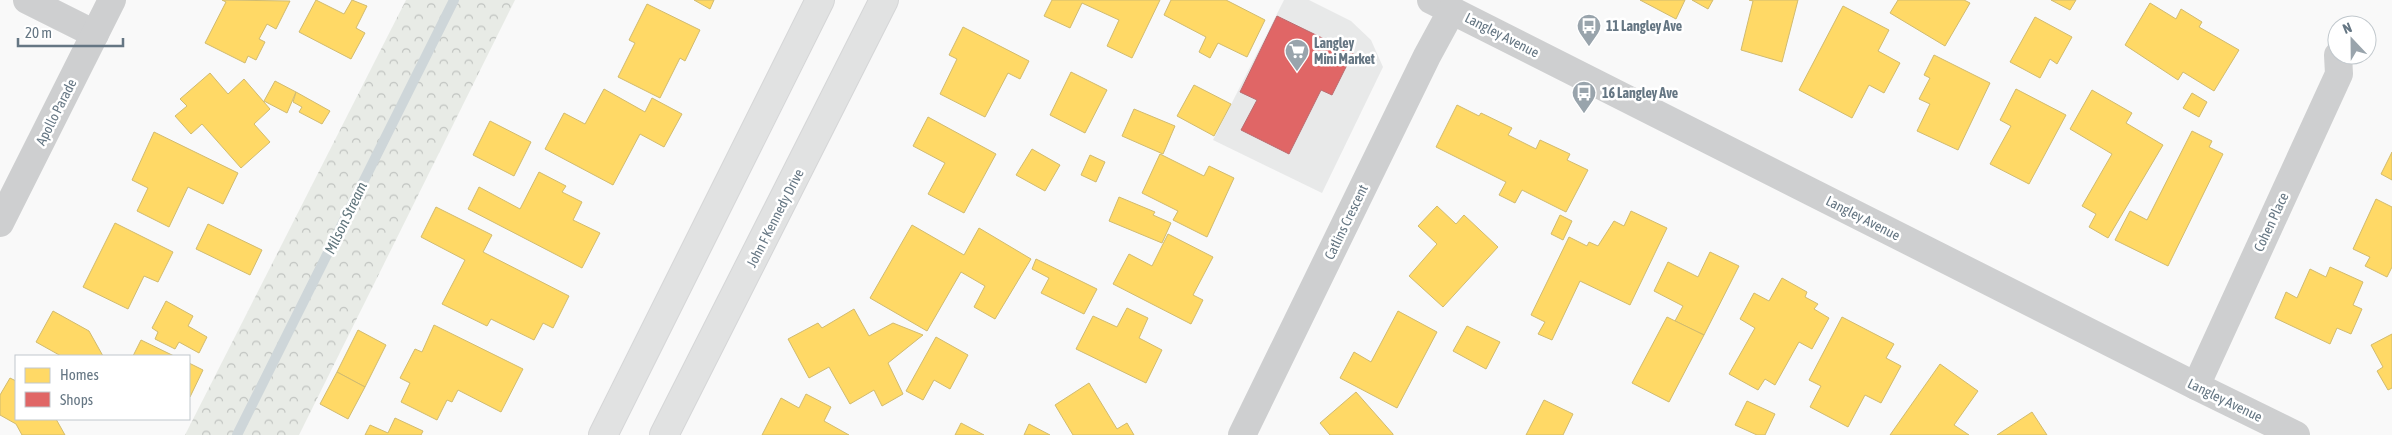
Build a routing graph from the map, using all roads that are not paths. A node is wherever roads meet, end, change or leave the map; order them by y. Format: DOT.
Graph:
graph roads {
  1 [pos="27,0"];
  2 [pos="112,0"];
  3 [pos="820,0"];
  4 [pos="884,0"];
  5 [pos="1442,5"];
  6 [pos="95,34"];
  7 [pos="2339,65"];
  8 [pos="0,223"];
  9 [pos="2196,386"];
  10 [pos="603,435"];
  11 [pos="664,435"];
  12 [pos="1242,435"];
  13 [pos="2296,435"];
  1 -- 6 [label="street"];
  2 -- 6 [label="street, Apollo Parade"];
  3 -- 10 [label="main road"];
  4 -- 11 [label="main road, John F Kennedy Drive"];
  5 -- 9 [label="street, Langley Avenue"];
  5 -- 12 [label="street, Catlins Crescent"];
  6 -- 8 [label="street, Apollo Parade"];
  7 -- 9 [label="street, Cohen Place"];
  9 -- 13 [label="street, Langley Avenue"];
}
